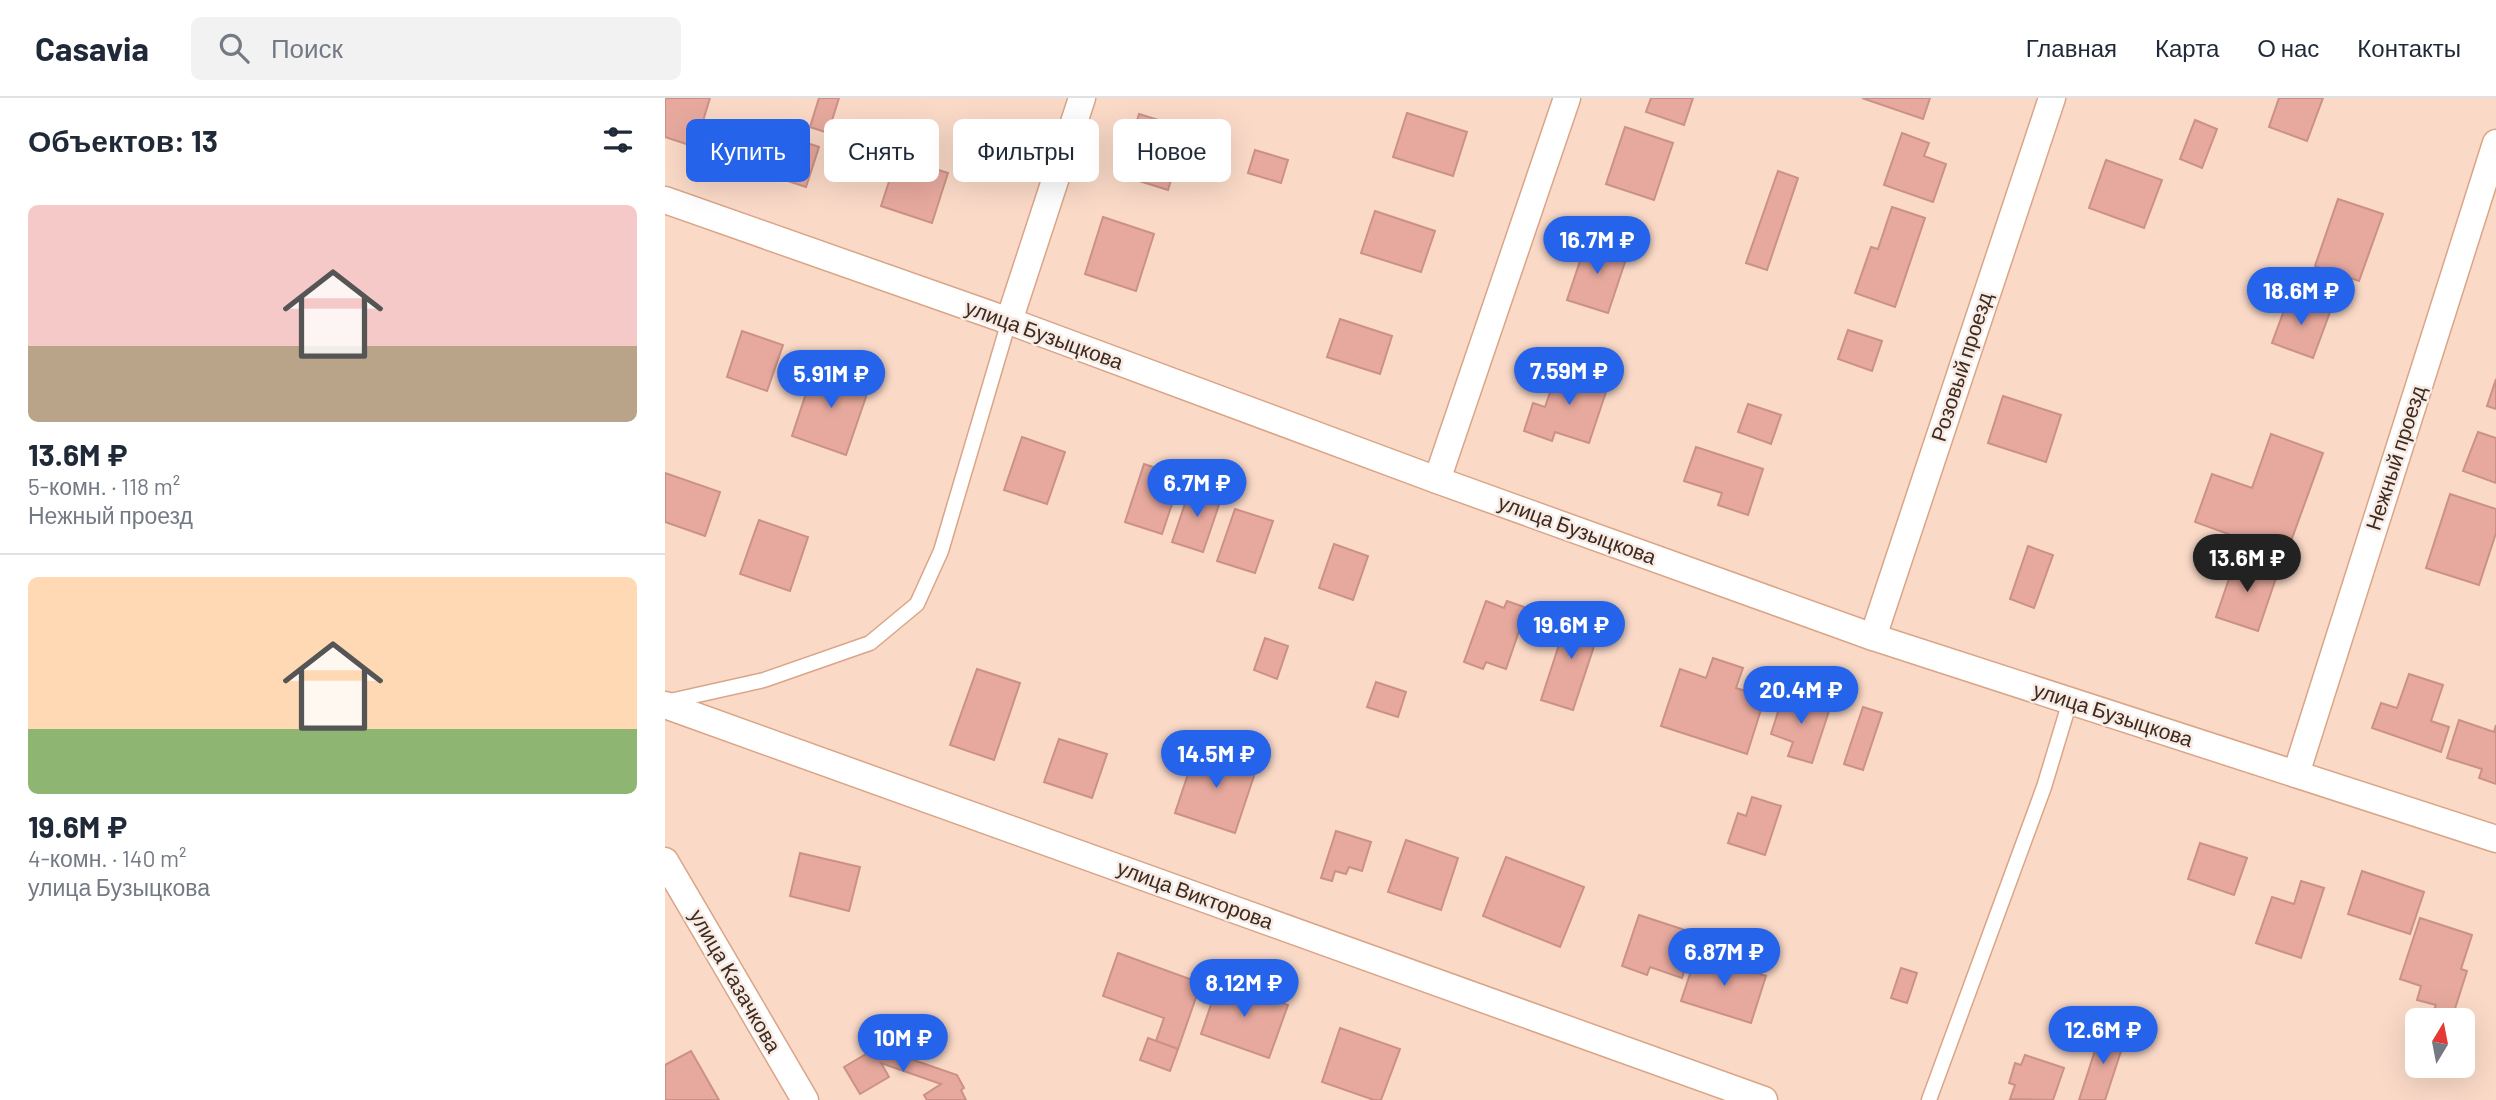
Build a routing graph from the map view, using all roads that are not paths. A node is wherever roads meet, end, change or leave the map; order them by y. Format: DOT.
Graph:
graph roads {
  1 [pos="1082,98"];
  2 [pos="1567,98"];
  3 [pos="2052,98"];
  4 [pos="2496,143"];
  5 [pos="665,200"];
  6 [pos="1009,321"];
  7 [pos="1437,480"];
  8 [pos="1873,637"];
  9 [pos="2070,701"];
  10 [pos="665,703"];
  11 [pos="2296,774"];
  12 [pos="2496,839"];
  13 [pos="665,861"];
  14 [pos="805,1100"];
  15 [pos="1764,1100"];
  16 [pos="1929,1100"];
  1 -- 6 [label="street"];
  2 -- 7 [label="street"];
  3 -- 8 [label="street, Розовый проезд"];
  4 -- 11 [label="street, Нежный проезд"];
  5 -- 6 [label="street, улица Бузыцкова"];
  6 -- 7 [label="street, улица Бузыцкова"];
  6 -- 10 [label="lane"];
  7 -- 8 [label="street, улица Бузыцкова"];
  8 -- 9 [label="street, улица Бузыцкова"];
  9 -- 11 [label="street, улица Бузыцкова"];
  9 -- 16 [label="lane"];
  10 -- 15 [label="street, улица Викторова"];
  11 -- 12 [label="street, улица Бузыцкова"];
  13 -- 14 [label="street, улица Казачкова"];
}
